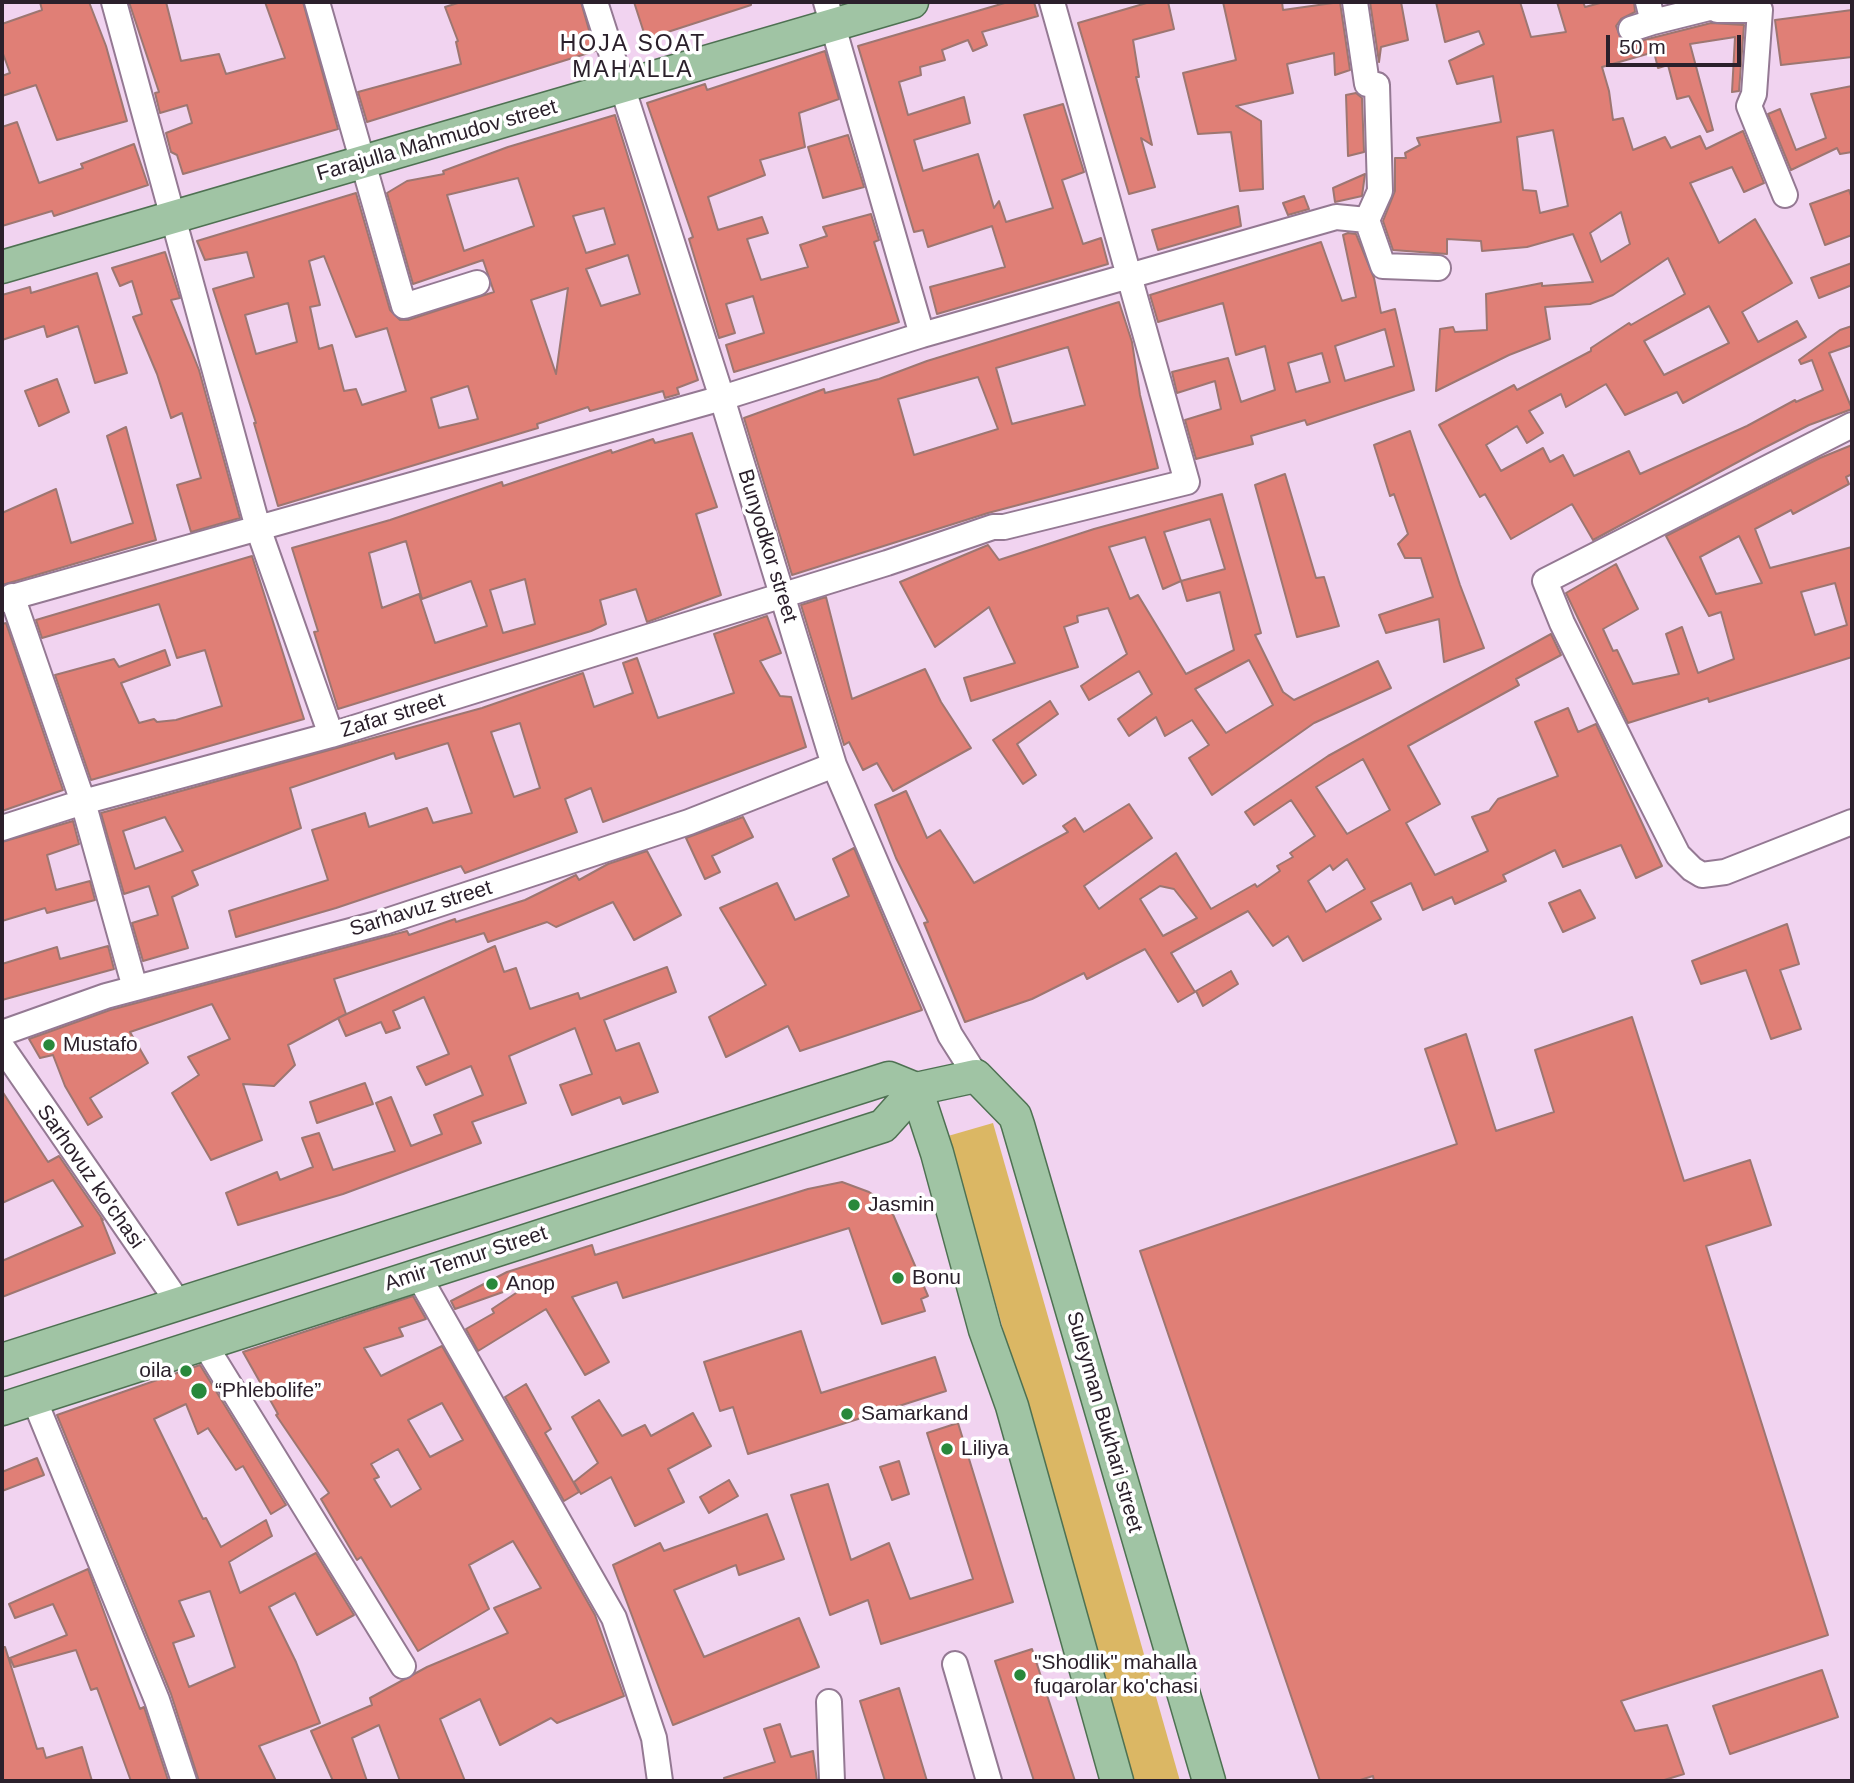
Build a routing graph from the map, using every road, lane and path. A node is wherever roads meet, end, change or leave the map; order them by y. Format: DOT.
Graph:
graph roads {
  1 [pos="114,2"];
  2 [pos="317,2"];
  3 [pos="595,2"];
  4 [pos="912,2"];
  5 [pos="1052,2"];
  6 [pos="1355,2"];
  7 [pos="829,13"];
  8 [pos="1644,18"];
  9 [pos="620,87"];
  10 [pos="361,163"];
  11 [pos="1785,195"];
  12 [pos="174,217"];
  13 [pos="1367,220"];
  14 [pos="2,267"];
  15 [pos="1438,268"];
  16 [pos="1131,277"];
  17 [pos="477,283"];
  18 [pos="922,335"];
  19 [pos="722,398"];
  20 [pos="1852,425"];
  21 [pos="258,528"];
  22 [pos="782,594"];
  23 [pos="7,598"];
  24 [pos="331,735"];
  25 [pos="834,765"];
  26 [pos="83,802"];
  27 [pos="1852,822"];
  28 [pos="2,828"];
  29 [pos="135,988"];
  30 [pos="2,1033"];
  31 [pos="2,1047"];
  32 [pos="976,1076"];
  33 [pos="916,1089"];
  34 [pos="418,1275"];
  35 [pos="180,1305"];
  36 [pos="205,1345"];
  37 [pos="2,1360"];
  38 [pos="34,1399"];
  39 [pos="2,1409"];
  40 [pos="955,1664"];
  41 [pos="403,1666"];
  42 [pos="829,1702"];
  43 [pos="184,1781"];
  44 [pos="660,1781"];
  45 [pos="832,1781"];
  46 [pos="989,1781"];
  47 [pos="1116,1781"];
  48 [pos="1209,1781"];
  1 -- 12 [label="street"];
  2 -- 10 [label="street"];
  3 -- 9 [label="street, Bunyodkor street"];
  4 -- 7 [label="main road, Farajulla Mahmudov street"];
  5 -- 16 [label="street"];
  6 -- 13 [label="street"];
  7 -- 9 [label="main road, Farajulla Mahmudov street"];
  7 -- 18 [label="street"];
  8 -- 11 [label="street"];
  9 -- 10 [label="main road, Farajulla Mahmudov street"];
  9 -- 19 [label="street, Bunyodkor street"];
  10 -- 12 [label="main road, Farajulla Mahmudov street"];
  10 -- 17 [label="street"];
  12 -- 14 [label="main road, Farajulla Mahmudov street"];
  12 -- 21 [label="street"];
  13 -- 15 [label="street"];
  13 -- 16 [label="street"];
  16 -- 18 [label="street"];
  16 -- 22 [label="street, Zafar street"];
  18 -- 19 [label="street"];
  19 -- 21 [label="street"];
  19 -- 22 [label="street, Bunyodkor street"];
  20 -- 27 [label="street"];
  21 -- 23 [label="street"];
  21 -- 24 [label="street"];
  22 -- 24 [label="street, Zafar street"];
  22 -- 25 [label="street, Bunyodkor street"];
  23 -- 26 [label="street"];
  24 -- 26 [label="street, Zafar street"];
  25 -- 29 [label="street, Sarhavuz street"];
  25 -- 32 [label="street, Bunyodkor street"];
  26 -- 28 [label="street, Zafar street"];
  26 -- 29 [label="street"];
  29 -- 30 [label="street, Sarhavuz street"];
  31 -- 35 [label="street, Sarhovuz ko'chasi"];
  32 -- 33 [label="main road, Amir Temur Street"];
  32 -- 48 [label="main road, Suleyman Bukhari street"];
  33 -- 34 [label="main road, Amir Temur Street"];
  33 -- 35 [label="main road, Amir Temur Street"];
  33 -- 47 [label="main road"];
  34 -- 36 [label="main road, Amir Temur Street"];
  34 -- 44 [label="street"];
  35 -- 37 [label="main road, Amir Temur Street"];
  36 -- 38 [label="main road, Amir Temur Street"];
  36 -- 41 [label="street"];
  38 -- 39 [label="main road, Amir Temur Street"];
  38 -- 43 [label="street"];
  40 -- 46 [label="street"];
  42 -- 45 [label="street"];
}
